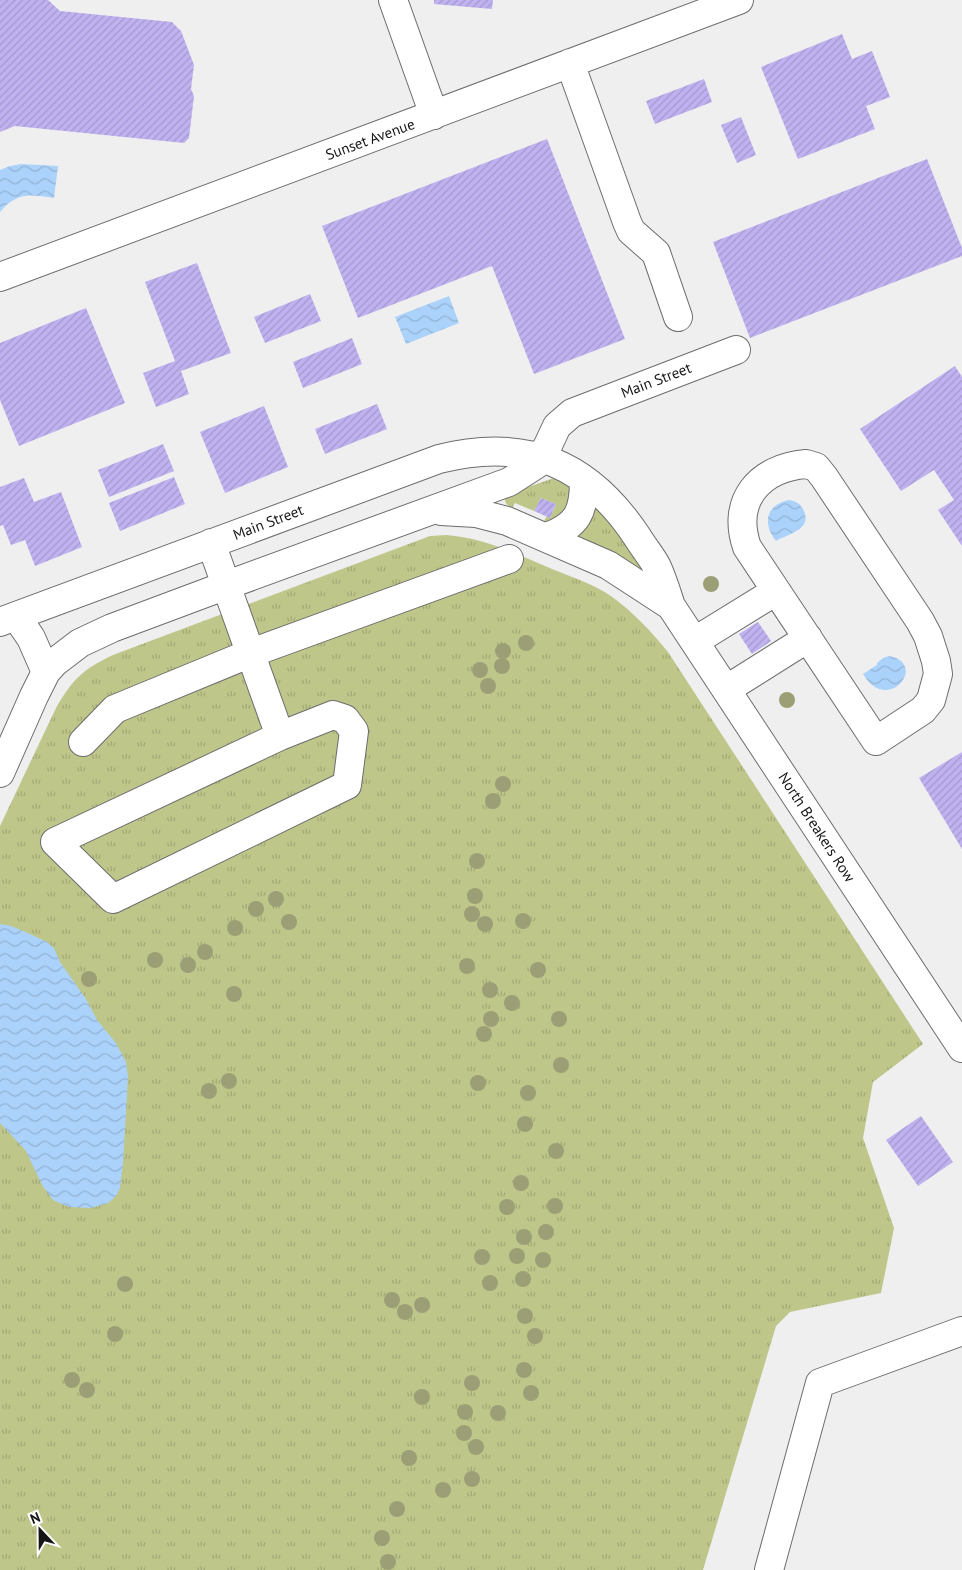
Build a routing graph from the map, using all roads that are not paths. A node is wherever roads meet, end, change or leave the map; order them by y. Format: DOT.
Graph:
graph roads {
  1 [pos="393,0"];
  2 [pos="739,0"];
  3 [pos="570,63"];
  4 [pos="434,115"];
  5 [pos="0,277"];
  6 [pos="678,317"];
  7 [pos="736,350"];
  8 [pos="542,458"];
  9 [pos="584,480"];
  10 [pos="427,512"];
  11 [pos="547,537"];
  12 [pos="211,543"];
  13 [pos="509,559"];
  14 [pos="226,585"];
  15 [pos="776,590"];
  16 [pos="671,606"];
  17 [pos="8,619"];
  18 [pos="808,638"];
  19 [pos="695,641"];
  20 [pos="251,654"];
  21 [pos="46,672"];
  22 [pos="727,689"];
  23 [pos="280,736"];
  24 [pos="82,742"];
  25 [pos="0,773"];
  26 [pos="962,1048"];
  27 [pos="962,1331"];
  28 [pos="769,1570"];
  1 -- 4 [label="street"];
  2 -- 3 [label="street, Sunset Avenue"];
  3 -- 4 [label="street, Sunset Avenue"];
  3 -- 6 [label="street"];
  4 -- 5 [label="street, Sunset Avenue"];
  7 -- 8 [label="street, Main Street"];
  8 -- 9 [label="street, North Breakers Row"];
  8 -- 10 [label="street, Main Street"];
  8 -- 12 [label="street, Main Street"];
  9 -- 11 [label="street"];
  9 -- 16 [label="street, North Breakers Row"];
  10 -- 11 [label="street, North Breakers Row"];
  10 -- 14 [label="street, Main Street"];
  11 -- 16 [label="street, North Breakers Row"];
  12 -- 14 [label="street"];
  12 -- 17 [label="street, Main Street"];
  13 -- 20 [label="street"];
  14 -- 20 [label="street"];
  14 -- 21 [label="street, Main Street"];
  15 -- 18 [label="street"];
  15 -- 18 [label="street"];
  15 -- 19 [label="street"];
  16 -- 19 [label="street, North Breakers Row"];
  17 -- 21 [label="street"];
  18 -- 22 [label="street"];
  19 -- 22 [label="street, North Breakers Row"];
  20 -- 23 [label="street"];
  20 -- 24 [label="street"];
  21 -- 25 [label="street"];
  22 -- 26 [label="street, North Breakers Row"];
  23 -- 23 [label="street"];
  27 -- 28 [label="street"];
}
